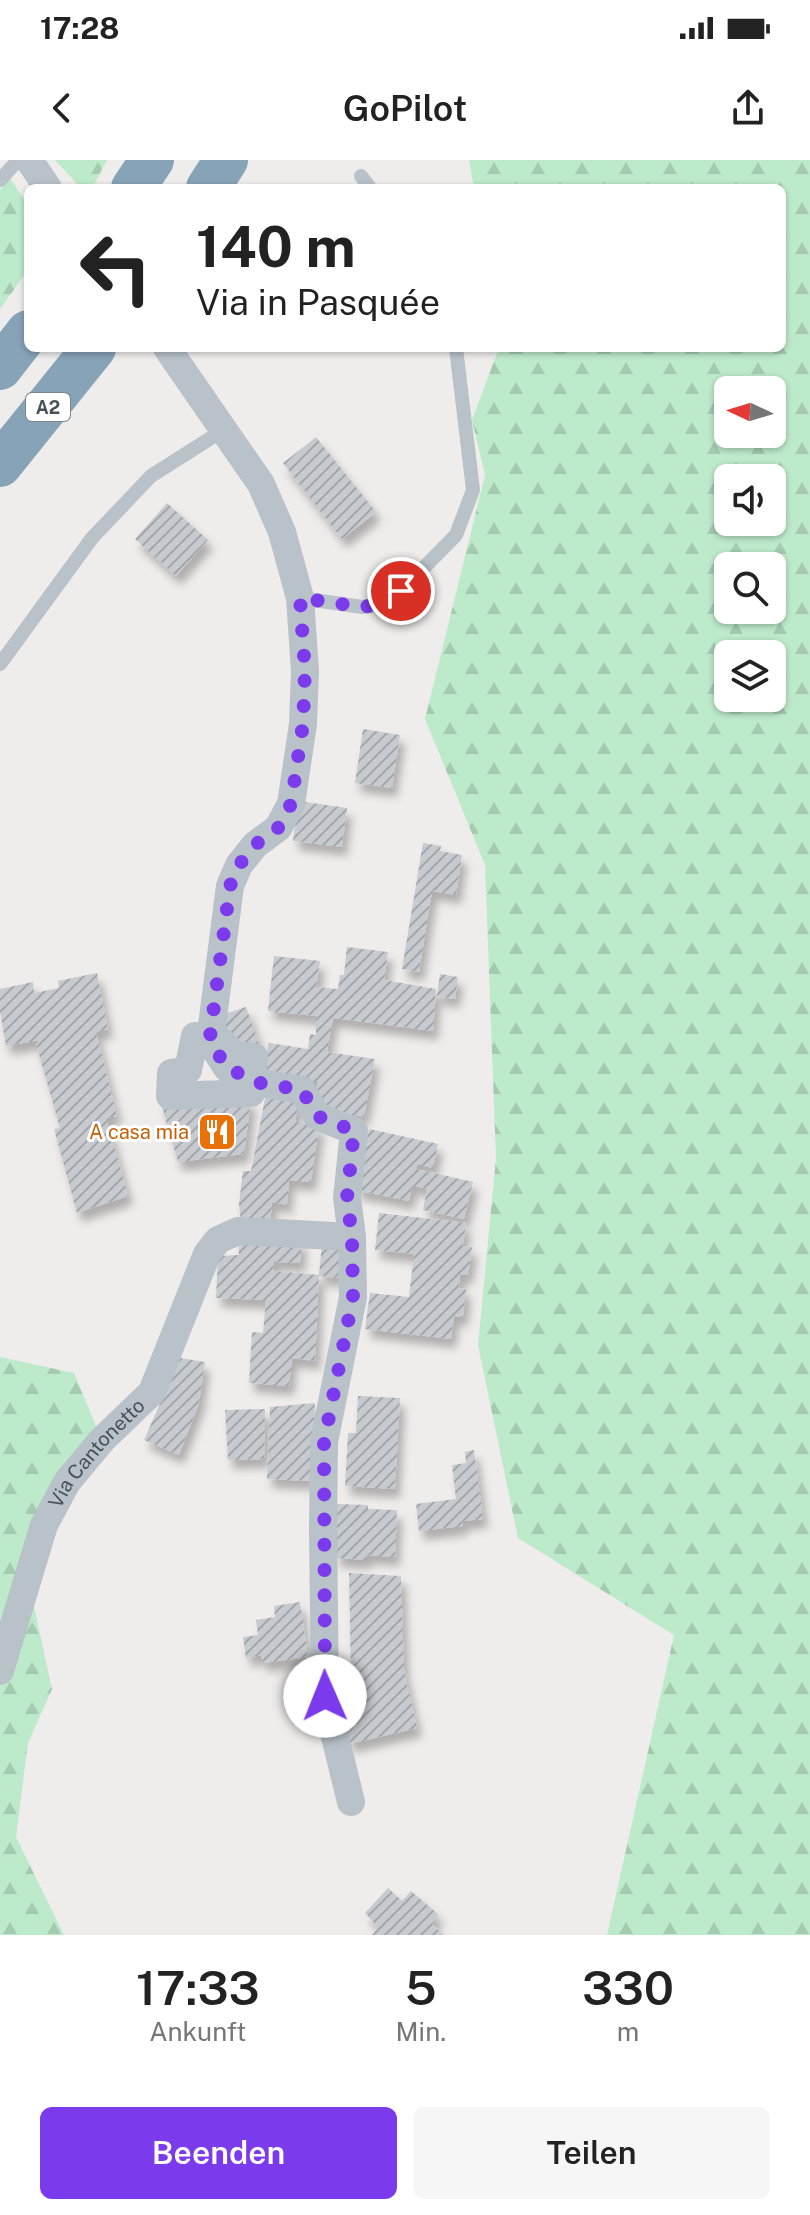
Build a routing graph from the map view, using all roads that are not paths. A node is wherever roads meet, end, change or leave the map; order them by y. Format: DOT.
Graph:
graph roads {
  1 [pos="152,160"];
  2 [pos="226,160"];
  3 [pos="33,170"];
  4 [pos="0,180"];
  5 [pos="136,184"];
  6 [pos="211,184"];
  7 [pos="24,337"];
  8 [pos="91,352"];
  9 [pos="456,352"];
  10 [pos="172,355"];
  11 [pos="0,368"];
  12 [pos="225,429"];
  13 [pos="0,465"];
  14 [pos="300,598"];
  15 [pos="0,664"];
  16 [pos="211,1025"];
  17 [pos="256,1082"];
  18 [pos="352,1237"];
  19 [pos="0,1671"];
  20 [pos="351,1802"];
  1 -- 5 [label="highway"];
  2 -- 6 [label="highway"];
  3 -- 4 [label="lane"];
  7 -- 11 [label="highway"];
  8 -- 13 [label="highway, A2"];
  9 -- 14 [label="lane"];
  10 -- 12 [label="street"];
  12 -- 14 [label="street"];
  12 -- 15 [label="lane"];
  14 -- 16 [label="street"];
  16 -- 17 [label="street"];
  16 -- 17 [label="street"];
  17 -- 18 [label="street"];
  18 -- 19 [label="street, Via Cantonetto"];
  18 -- 20 [label="street"];
}
